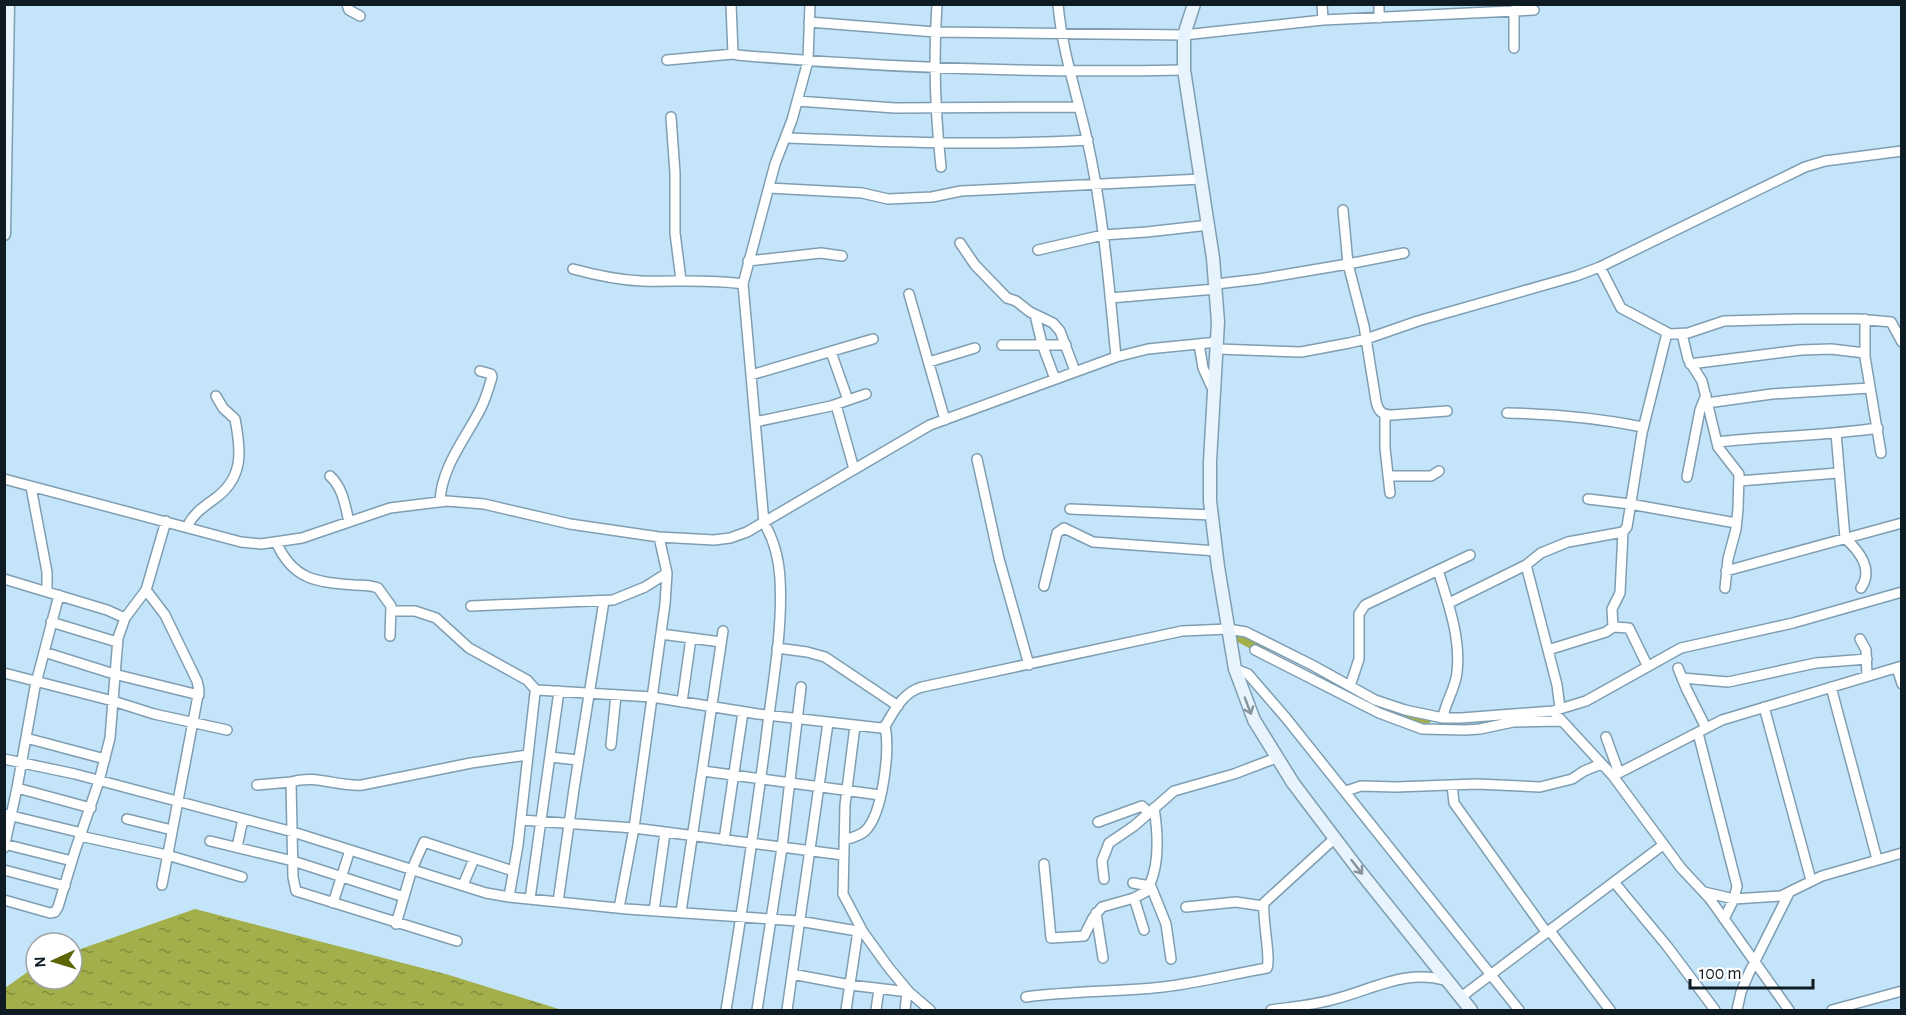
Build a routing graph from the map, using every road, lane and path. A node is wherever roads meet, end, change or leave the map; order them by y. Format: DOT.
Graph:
graph roads {
  1 [pos="8,4"];
  2 [pos="347,4"];
  3 [pos="731,4"];
  4 [pos="810,4"];
  5 [pos="937,4"];
  6 [pos="1058,4"];
  7 [pos="1194,4"];
  8 [pos="1322,4"];
  9 [pos="1379,4"];
  10 [pos="1435,4"];
  11 [pos="1518,8"];
  12 [pos="1534,10"];
  13 [pos="1435,15"];
  14 [pos="360,16"];
  15 [pos="1379,18"];
  16 [pos="1323,20"];
  17 [pos="809,22"];
  18 [pos="935,32"];
  19 [pos="1062,34"];
  20 [pos="1184,35"];
  21 [pos="1514,48"];
  22 [pos="733,54"];
  23 [pos="667,60"];
  24 [pos="808,61"];
  25 [pos="934,68"];
  26 [pos="1184,70"];
  27 [pos="1069,71"];
  28 [pos="797,101"];
  29 [pos="1079,107"];
  30 [pos="934,108"];
  31 [pos="671,117"];
  32 [pos="786,138"];
  33 [pos="1088,140"];
  34 [pos="938,144"];
  35 [pos="1902,151"];
  36 [pos="941,167"];
  37 [pos="1201,178"];
  38 [pos="1095,183"];
  39 [pos="769,188"];
  40 [pos="1342,210"];
  41 [pos="1209,225"];
  42 [pos="4,234"];
  43 [pos="1103,235"];
  44 [pos="960,243"];
  45 [pos="1038,250"];
  46 [pos="1404,253"];
  47 [pos="842,256"];
  48 [pos="748,261"];
  49 [pos="1348,264"];
  50 [pos="1600,267"];
  51 [pos="573,269"];
  52 [pos="681,280"];
  53 [pos="742,284"];
  54 [pos="1216,286"];
  55 [pos="909,294"];
  56 [pos="1110,298"];
  57 [pos="1035,315"];
  58 [pos="1865,319"];
  59 [pos="1667,333"];
  60 [pos="1682,334"];
  61 [pos="873,339"];
  62 [pos="1366,339"];
  63 [pos="1902,342"];
  64 [pos="1042,344"];
  65 [pos="1199,344"];
  66 [pos="1002,345"];
  67 [pos="1066,345"];
  68 [pos="1218,345"];
  69 [pos="975,348"];
  70 [pos="831,352"];
  71 [pos="1865,353"];
  72 [pos="1116,357"];
  73 [pos="929,362"];
  74 [pos="1690,364"];
  75 [pos="480,371"];
  76 [pos="1076,371"];
  77 [pos="751,375"];
  78 [pos="1055,379"];
  79 [pos="1870,388"];
  80 [pos="866,394"];
  81 [pos="1215,394"];
  82 [pos="216,396"];
  83 [pos="1707,399"];
  84 [pos="848,400"];
  85 [pos="836,405"];
  86 [pos="1447,411"];
  87 [pos="1507,413"];
  88 [pos="1384,415"];
  89 [pos="945,420"];
  90 [pos="755,422"];
  91 [pos="1643,427"];
  92 [pos="1878,428"];
  93 [pos="1836,433"];
  94 [pos="1717,442"];
  95 [pos="1881,453"];
  96 [pos="977,459"];
  97 [pos="854,469"];
  98 [pos="1439,471"];
  99 [pos="1838,473"];
  100 [pos="330,476"];
  101 [pos="1389,476"];
  102 [pos="1687,477"];
  103 [pos="4,479"];
  104 [pos="1739,481"];
  105 [pos="31,487"];
  106 [pos="1390,493"];
  107 [pos="1588,499"];
  108 [pos="440,502"];
  109 [pos="1630,504"];
  110 [pos="1070,509"];
  111 [pos="1212,515"];
  112 [pos="166,521"];
  113 [pos="349,522"];
  114 [pos="764,523"];
  115 [pos="1736,523"];
  116 [pos="1902,523"];
  117 [pos="187,527"];
  118 [pos="1623,532"];
  119 [pos="659,537"];
  120 [pos="1845,538"];
  121 [pos="276,542"];
  122 [pos="1216,551"];
  123 [pos="1470,555"];
  124 [pos="1526,565"];
  125 [pos="1438,570"];
  126 [pos="1726,571"];
  127 [pos="667,573"];
  128 [pos="4,579"];
  129 [pos="1044,585"];
  130 [pos="1725,588"];
  131 [pos="1861,588"];
  132 [pos="147,590"];
  133 [pos="46,591"];
  134 [pos="1902,592"];
  135 [pos="59,595"];
  136 [pos="604,602"];
  137 [pos="1449,603"];
  138 [pos="471,606"];
  139 [pos="391,611"];
  140 [pos="125,618"];
  141 [pos="51,622"];
  142 [pos="1612,627"];
  143 [pos="1228,629"];
  144 [pos="723,631"];
  145 [pos="661,634"];
  146 [pos="390,636"];
  147 [pos="691,638"];
  148 [pos="1860,639"];
  149 [pos="117,642"];
  150 [pos="721,642"];
  151 [pos="777,648"];
  152 [pos="1255,650"];
  153 [pos="1548,650"];
  154 [pos="44,652"];
  155 [pos="1867,659"];
  156 [pos="1029,665"];
  157 [pos="1647,665"];
  158 [pos="1899,667"];
  159 [pos="1678,668"];
  160 [pos="1235,669"];
  161 [pos="4,673"];
  162 [pos="114,674"];
  163 [pos="1867,676"];
  164 [pos="1682,678"];
  165 [pos="36,681"];
  166 [pos="1902,684"];
  167 [pos="1350,686"];
  168 [pos="801,687"];
  169 [pos="1831,687"];
  170 [pos="536,690"];
  171 [pos="559,691"];
  172 [pos="589,693"];
  173 [pos="199,695"];
  174 [pos="616,695"];
  175 [pos="652,697"];
  176 [pos="113,701"];
  177 [pos="682,702"];
  178 [pos="898,706"];
  179 [pos="712,707"];
  180 [pos="1764,708"];
  181 [pos="742,712"];
  182 [pos="769,715"];
  183 [pos="1559,715"];
  184 [pos="1443,717"];
  185 [pos="798,719"];
  186 [pos="193,723"];
  187 [pos="828,723"];
  188 [pos="1468,723"];
  189 [pos="855,726"];
  190 [pos="885,726"];
  191 [pos="227,730"];
  192 [pos="1702,730"];
  193 [pos="1606,737"];
  194 [pos="26,738"];
  195 [pos="611,745"];
  196 [pos="528,755"];
  197 [pos="550,757"];
  198 [pos="1276,758"];
  199 [pos="4,759"];
  200 [pos="105,759"];
  201 [pos="578,760"];
  202 [pos="22,763"];
  203 [pos="1601,764"];
  204 [pos="703,771"];
  205 [pos="1616,774"];
  206 [pos="732,775"];
  207 [pos="761,779"];
  208 [pos="99,781"];
  209 [pos="291,782"];
  210 [pos="790,782"];
  211 [pos="257,785"];
  212 [pos="1452,785"];
  213 [pos="819,786"];
  214 [pos="17,788"];
  215 [pos="847,790"];
  216 [pos="1346,791"];
  217 [pos="880,795"];
  218 [pos="178,802"];
  219 [pos="91,808"];
  220 [pos="1148,809"];
  221 [pos="8,815"];
  222 [pos="127,819"];
  223 [pos="243,819"];
  224 [pos="521,820"];
  225 [pos="541,821"];
  226 [pos="1098,822"];
  227 [pos="569,823"];
  228 [pos="634,828"];
  229 [pos="172,830"];
  230 [pos="293,832"];
  231 [pos="665,833"];
  232 [pos="81,834"];
  233 [pos="693,837"];
  234 [pos="1335,838"];
  235 [pos="724,840"];
  236 [pos="844,840"];
  237 [pos="210,841"];
  238 [pos="751,844"];
  239 [pos="1663,845"];
  240 [pos="5,846"];
  241 [pos="237,847"];
  242 [pos="782,848"];
  243 [pos="350,850"];
  244 [pos="810,851"];
  245 [pos="1902,853"];
  246 [pos="167,855"];
  247 [pos="843,855"];
  248 [pos="474,859"];
  249 [pos="1877,859"];
  250 [pos="72,861"];
  251 [pos="293,861"];
  252 [pos="1044,864"];
  253 [pos="412,869"];
  254 [pos="4,870"];
  255 [pos="513,871"];
  256 [pos="342,875"];
  257 [pos="242,877"];
  258 [pos="1104,879"];
  259 [pos="1811,880"];
  260 [pos="1614,882"];
  261 [pos="1133,883"];
  262 [pos="162,885"];
  263 [pos="463,885"];
  264 [pos="65,886"];
  265 [pos="1150,887"];
  266 [pos="1704,892"];
  267 [pos="1789,893"];
  268 [pos="404,897"];
  269 [pos="509,897"];
  270 [pos="1134,898"];
  271 [pos="530,899"];
  272 [pos="1734,899"];
  273 [pos="4,900"];
  274 [pos="558,902"];
  275 [pos="333,903"];
  276 [pos="1263,906"];
  277 [pos="1186,907"];
  278 [pos="619,908"];
  279 [pos="654,911"];
  280 [pos="681,912"];
  281 [pos="741,916"];
  282 [pos="772,919"];
  283 [pos="1095,919"];
  284 [pos="1724,919"];
  285 [pos="799,921"];
  286 [pos="396,924"];
  287 [pos="1144,930"];
  288 [pos="861,931"];
  289 [pos="1549,932"];
  290 [pos="457,941"];
  291 [pos="1103,958"];
  292 [pos="1171,958"];
  293 [pos="1755,961"];
  294 [pos="792,974"];
  295 [pos="1492,975"];
  296 [pos="1448,981"];
  297 [pos="850,985"];
  298 [pos="879,989"];
  299 [pos="1902,991"];
  300 [pos="908,992"];
  301 [pos="1026,997"];
  302 [pos="1461,997"];
  303 [pos="929,1010"];
  304 [pos="726,1011"];
  305 [pos="757,1011"];
  306 [pos="787,1011"];
  307 [pos="846,1011"];
  308 [pos="876,1011"];
  309 [pos="905,1011"];
  310 [pos="1271,1011"];
  311 [pos="1472,1011"];
  312 [pos="1519,1011"];
  313 [pos="1610,1011"];
  314 [pos="1715,1011"];
  315 [pos="1737,1011"];
  316 [pos="1789,1011"];
  317 [pos="1832,1011"];
  1 -- 42 [label="street"];
  2 -- 14 [label="street"];
  3 -- 22 [label="street"];
  4 -- 17 [label="street"];
  5 -- 18 [label="street"];
  6 -- 19 [label="street"];
  7 -- 20 [label="street"];
  8 -- 16 [label="street"];
  9 -- 15 [label="street"];
  10 -- 13 [label="street"];
  11 -- 12 [label="street"];
  11 -- 13 [label="street"];
  11 -- 21 [label="street"];
  13 -- 15 [label="street"];
  15 -- 16 [label="street"];
  16 -- 20 [label="street"];
  17 -- 18 [label="street"];
  17 -- 24 [label="street"];
  18 -- 19 [label="street"];
  18 -- 25 [label="street"];
  19 -- 20 [label="street"];
  19 -- 27 [label="street"];
  20 -- 26 [label="street"];
  22 -- 23 [label="street"];
  22 -- 24 [label="street"];
  24 -- 25 [label="street"];
  24 -- 28 [label="street"];
  25 -- 27 [label="street"];
  25 -- 30 [label="street"];
  26 -- 27 [label="street"];
  26 -- 37 [label="street"];
  27 -- 29 [label="street"];
  28 -- 30 [label="street"];
  28 -- 32 [label="street"];
  29 -- 30 [label="street"];
  29 -- 33 [label="street"];
  30 -- 34 [label="street"];
  31 -- 52 [label="street"];
  32 -- 34 [label="street"];
  32 -- 39 [label="street"];
  33 -- 34 [label="street"];
  33 -- 38 [label="street"];
  34 -- 36 [label="street"];
  35 -- 50 [label="street"];
  37 -- 38 [label="street"];
  37 -- 41 [label="street"];
  38 -- 39 [label="street"];
  38 -- 43 [label="street"];
  39 -- 48 [label="street"];
  40 -- 49 [label="street"];
  41 -- 43 [label="street"];
  41 -- 54 [label="street"];
  43 -- 45 [label="street"];
  43 -- 56 [label="street"];
  44 -- 57 [label="street"];
  46 -- 49 [label="street"];
  47 -- 48 [label="street"];
  48 -- 53 [label="street"];
  49 -- 54 [label="street"];
  49 -- 62 [label="street"];
  50 -- 59 [label="street"];
  50 -- 62 [label="street"];
  51 -- 52 [label="street"];
  52 -- 53 [label="street"];
  53 -- 77 [label="street"];
  54 -- 56 [label="street"];
  54 -- 68 [label="street"];
  55 -- 73 [label="street"];
  56 -- 72 [label="street"];
  57 -- 64 [label="street"];
  57 -- 67 [label="street"];
  58 -- 60 [label="street"];
  58 -- 63 [label="street"];
  58 -- 71 [label="street"];
  59 -- 60 [label="street"];
  59 -- 91 [label="street"];
  60 -- 74 [label="street"];
  61 -- 70 [label="street"];
  62 -- 68 [label="street"];
  62 -- 88 [label="street"];
  64 -- 66 [label="street"];
  64 -- 67 [label="street"];
  64 -- 78 [label="street"];
  65 -- 68 [label="street"];
  65 -- 72 [label="street"];
  65 -- 81 [label="street"];
  67 -- 76 [label="street"];
  68 -- 81 [label="street"];
  69 -- 73 [label="street"];
  70 -- 77 [label="street"];
  70 -- 84 [label="street"];
  71 -- 74 [label="street"];
  71 -- 79 [label="street"];
  72 -- 76 [label="street"];
  73 -- 89 [label="street"];
  74 -- 83 [label="street"];
  75 -- 108 [label="street"];
  76 -- 78 [label="street"];
  77 -- 90 [label="street"];
  78 -- 89 [label="street"];
  79 -- 83 [label="street"];
  79 -- 92 [label="street"];
  80 -- 84 [label="street"];
  81 -- 111 [label="street"];
  82 -- 117 [label="street"];
  83 -- 94 [label="street"];
  83 -- 102 [label="street"];
  84 -- 85 [label="street"];
  85 -- 90 [label="street"];
  85 -- 97 [label="street"];
  86 -- 88 [label="street"];
  87 -- 91 [label="street"];
  88 -- 101 [label="street"];
  89 -- 97 [label="street"];
  90 -- 114 [label="street"];
  91 -- 109 [label="street"];
  92 -- 93 [label="street"];
  92 -- 95 [label="street"];
  93 -- 94 [label="street"];
  93 -- 99 [label="street"];
  94 -- 104 [label="street"];
  96 -- 156 [label="street"];
  97 -- 114 [label="street"];
  98 -- 101 [label="street"];
  99 -- 104 [label="street"];
  99 -- 120 [label="street"];
  100 -- 113 [label="street"];
  101 -- 106 [label="street"];
  103 -- 105 [label="street"];
  104 -- 115 [label="street"];
  105 -- 112 [label="street"];
  105 -- 133 [label="street"];
  107 -- 109 [label="street"];
  108 -- 113 [label="street"];
  108 -- 119 [label="street"];
  109 -- 115 [label="street"];
  109 -- 118 [label="street"];
  110 -- 111 [label="street"];
  111 -- 122 [label="street"];
  112 -- 117 [label="street"];
  112 -- 132 [label="street"];
  113 -- 121 [label="street"];
  114 -- 119 [label="street"];
  114 -- 151 [label="street"];
  115 -- 126 [label="street"];
  116 -- 120 [label="street"];
  117 -- 121 [label="street"];
  118 -- 124 [label="street"];
  118 -- 142 [label="street"];
  119 -- 127 [label="street"];
  120 -- 126 [label="street"];
  120 -- 131 [label="street"];
  121 -- 139 [label="street"];
  122 -- 129 [label="street"];
  122 -- 143 [label="street"];
  123 -- 125 [label="street"];
  124 -- 137 [label="street"];
  124 -- 153 [label="street"];
  125 -- 137 [label="street"];
  125 -- 167 [label="street"];
  126 -- 130 [label="street"];
  127 -- 136 [label="street"];
  127 -- 145 [label="street"];
  128 -- 133 [label="street"];
  132 -- 140 [label="street"];
  132 -- 173 [label="street"];
  133 -- 135 [label="street"];
  134 -- 157 [label="street"];
  135 -- 140 [label="street"];
  135 -- 141 [label="street"];
  136 -- 138 [label="street"];
  136 -- 172 [label="street"];
  137 -- 184 [label="street"];
  139 -- 146 [label="street"];
  139 -- 170 [label="street"];
  140 -- 149 [label="street"];
  141 -- 149 [label="street"];
  141 -- 154 [label="street"];
  142 -- 153 [label="street"];
  142 -- 157 [label="street"];
  143 -- 156 [label="street"];
  143 -- 160 [label="street"];
  143 -- 167 [label="street"];
  144 -- 150 [label="street"];
  145 -- 147 [label="street"];
  145 -- 175 [label="street"];
  147 -- 150 [label="street"];
  147 -- 177 [label="street"];
  148 -- 155 [label="street"];
  149 -- 162 [label="street"];
  150 -- 179 [label="street"];
  151 -- 178 [label="street"];
  151 -- 182 [label="street"];
  152 -- 188 [label="street"];
  153 -- 183 [label="street"];
  154 -- 162 [label="street"];
  154 -- 165 [label="street"];
  155 -- 163 [label="street"];
  155 -- 164 [label="street"];
  156 -- 178 [label="street"];
  157 -- 183 [label="street"];
  158 -- 163 [label="street"];
  158 -- 166 [label="street"];
  159 -- 164 [label="street"];
  160 -- 198 [label="street, one-way"];
  160 -- 216 [label="street"];
  161 -- 165 [label="street"];
  162 -- 173 [label="street"];
  162 -- 176 [label="street"];
  163 -- 169 [label="street"];
  164 -- 192 [label="street"];
  165 -- 176 [label="street"];
  165 -- 194 [label="street"];
  167 -- 184 [label="street"];
  168 -- 185 [label="street"];
  169 -- 180 [label="street"];
  169 -- 249 [label="street"];
  170 -- 171 [label="street"];
  170 -- 196 [label="street"];
  171 -- 172 [label="street"];
  171 -- 197 [label="street"];
  172 -- 174 [label="street"];
  172 -- 201 [label="street"];
  173 -- 186 [label="street"];
  174 -- 175 [label="street"];
  174 -- 195 [label="street"];
  175 -- 177 [label="street"];
  175 -- 228 [label="street"];
  176 -- 186 [label="street"];
  176 -- 200 [label="street"];
  177 -- 179 [label="street"];
  178 -- 190 [label="street"];
  179 -- 181 [label="street"];
  179 -- 204 [label="street"];
  180 -- 192 [label="street"];
  180 -- 259 [label="street"];
  181 -- 182 [label="street"];
  181 -- 206 [label="street"];
  182 -- 185 [label="street"];
  182 -- 207 [label="street"];
  183 -- 188 [label="street"];
  183 -- 188 [label="street"];
  183 -- 203 [label="street"];
  184 -- 188 [label="street"];
  185 -- 187 [label="street"];
  185 -- 210 [label="street"];
  186 -- 191 [label="street"];
  186 -- 218 [label="street"];
  187 -- 189 [label="street"];
  187 -- 213 [label="street"];
  189 -- 190 [label="street"];
  189 -- 215 [label="street"];
  190 -- 217 [label="street"];
  192 -- 205 [label="street"];
  192 -- 272 [label="street"];
  193 -- 205 [label="street"];
  194 -- 200 [label="street"];
  194 -- 202 [label="street"];
  196 -- 209 [label="street"];
  196 -- 224 [label="street"];
  197 -- 201 [label="street"];
  197 -- 225 [label="street"];
  198 -- 220 [label="street"];
  198 -- 234 [label="street"];
  199 -- 202 [label="street"];
  200 -- 208 [label="street"];
  201 -- 227 [label="street"];
  202 -- 208 [label="street"];
  202 -- 214 [label="street"];
  203 -- 205 [label="street"];
  203 -- 212 [label="street"];
  204 -- 206 [label="street"];
  204 -- 233 [label="street"];
  205 -- 239 [label="street"];
  206 -- 207 [label="street"];
  206 -- 235 [label="street"];
  207 -- 210 [label="street"];
  207 -- 238 [label="street"];
  208 -- 218 [label="street"];
  208 -- 219 [label="street"];
  209 -- 211 [label="street"];
  209 -- 230 [label="street"];
  210 -- 213 [label="street"];
  210 -- 242 [label="street"];
  212 -- 216 [label="street"];
  212 -- 289 [label="street"];
  213 -- 215 [label="street"];
  213 -- 244 [label="street"];
  214 -- 219 [label="street"];
  214 -- 221 [label="street"];
  215 -- 217 [label="street"];
  215 -- 236 [label="street"];
  216 -- 295 [label="street"];
  217 -- 236 [label="street"];
  218 -- 223 [label="street"];
  218 -- 229 [label="street"];
  219 -- 232 [label="street"];
  220 -- 226 [label="street"];
  220 -- 258 [label="street"];
  220 -- 265 [label="street"];
  221 -- 232 [label="street"];
  221 -- 240 [label="street"];
  222 -- 229 [label="street"];
  223 -- 230 [label="street"];
  223 -- 241 [label="street"];
  224 -- 225 [label="street"];
  224 -- 255 [label="street"];
  225 -- 227 [label="street"];
  225 -- 271 [label="street"];
  227 -- 228 [label="street"];
  227 -- 274 [label="street"];
  228 -- 231 [label="street"];
  228 -- 278 [label="street"];
  229 -- 246 [label="street"];
  230 -- 243 [label="street"];
  230 -- 251 [label="street"];
  231 -- 233 [label="street"];
  231 -- 279 [label="street"];
  232 -- 246 [label="street"];
  232 -- 250 [label="street"];
  233 -- 235 [label="street"];
  233 -- 280 [label="street"];
  234 -- 276 [label="street"];
  234 -- 296 [label="street, one-way"];
  235 -- 238 [label="street"];
  236 -- 247 [label="street"];
  237 -- 241 [label="street"];
  238 -- 242 [label="street"];
  238 -- 281 [label="street"];
  239 -- 260 [label="street"];
  239 -- 266 [label="street"];
  240 -- 250 [label="street"];
  241 -- 251 [label="street"];
  242 -- 244 [label="street"];
  242 -- 282 [label="street"];
  243 -- 253 [label="street"];
  243 -- 256 [label="street"];
  244 -- 247 [label="street"];
  244 -- 285 [label="street"];
  245 -- 249 [label="street"];
  246 -- 257 [label="street"];
  246 -- 262 [label="street"];
  247 -- 288 [label="street"];
  248 -- 253 [label="street"];
  248 -- 255 [label="street"];
  248 -- 263 [label="street"];
  249 -- 259 [label="street"];
  250 -- 264 [label="street"];
  251 -- 256 [label="street"];
  251 -- 275 [label="street"];
  252 -- 283 [label="street"];
  253 -- 263 [label="street"];
  253 -- 268 [label="street"];
  254 -- 264 [label="street"];
  255 -- 269 [label="street"];
  256 -- 268 [label="street"];
  256 -- 275 [label="street"];
  259 -- 267 [label="street"];
  260 -- 289 [label="street"];
  260 -- 314 [label="street"];
  261 -- 265 [label="street"];
  263 -- 269 [label="street"];
  264 -- 273 [label="street"];
  265 -- 270 [label="street"];
  265 -- 292 [label="street"];
  266 -- 272 [label="street"];
  266 -- 284 [label="street"];
  267 -- 272 [label="street"];
  267 -- 293 [label="street"];
  268 -- 286 [label="street"];
  269 -- 271 [label="street"];
  270 -- 283 [label="street"];
  270 -- 287 [label="street"];
  271 -- 274 [label="street"];
  272 -- 284 [label="street"];
  274 -- 278 [label="street"];
  275 -- 286 [label="street"];
  276 -- 277 [label="street"];
  276 -- 301 [label="street"];
  278 -- 279 [label="street"];
  279 -- 280 [label="street"];
  280 -- 281 [label="street"];
  281 -- 282 [label="street"];
  281 -- 304 [label="street"];
  282 -- 285 [label="street"];
  282 -- 305 [label="street"];
  283 -- 291 [label="street"];
  284 -- 293 [label="street"];
  285 -- 288 [label="street"];
  285 -- 294 [label="street"];
  286 -- 290 [label="street"];
  288 -- 297 [label="street"];
  288 -- 300 [label="street"];
  289 -- 295 [label="street"];
  289 -- 313 [label="street"];
  293 -- 315 [label="street"];
  293 -- 316 [label="street"];
  294 -- 297 [label="street"];
  294 -- 306 [label="street"];
  295 -- 302 [label="street"];
  295 -- 312 [label="street"];
  296 -- 302 [label="street"];
  296 -- 310 [label="street"];
  297 -- 298 [label="street"];
  297 -- 307 [label="street"];
  298 -- 300 [label="street"];
  298 -- 308 [label="street"];
  299 -- 317 [label="street"];
  300 -- 303 [label="street"];
  300 -- 309 [label="street"];
  302 -- 311 [label="street"];
}
